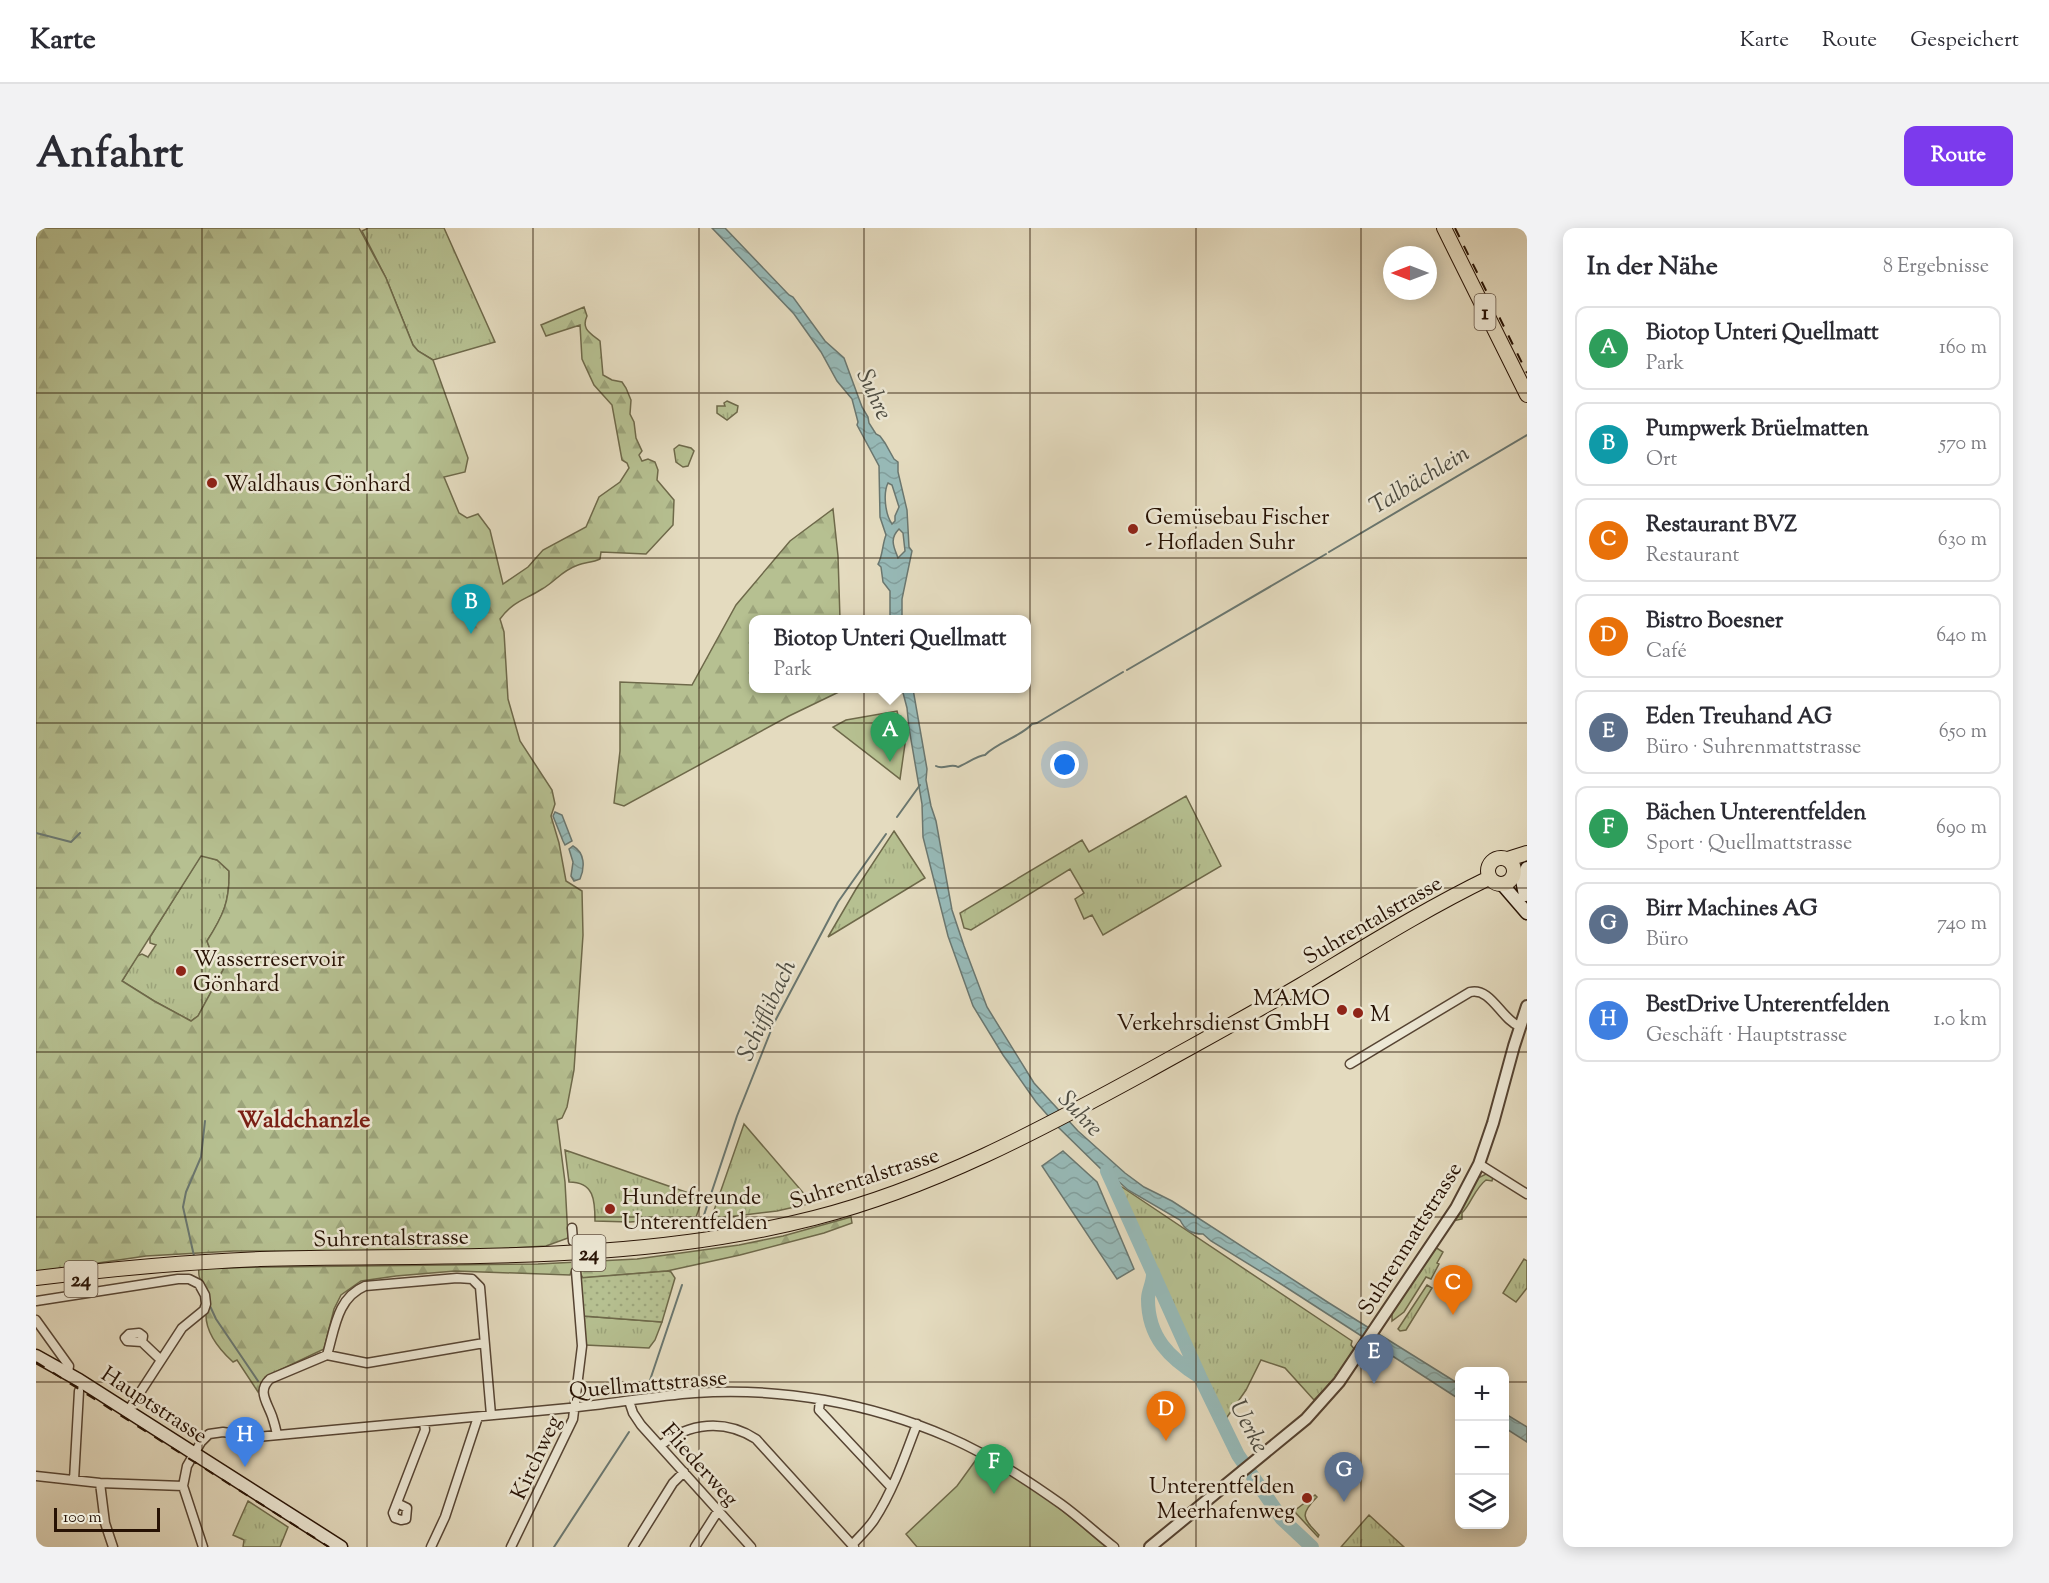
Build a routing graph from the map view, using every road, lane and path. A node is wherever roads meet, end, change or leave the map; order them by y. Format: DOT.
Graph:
graph roads {
  1 [pos="1443,228"];
  2 [pos="1527,395"];
  3 [pos="1527,854"];
  4 [pos="1508,859"];
  5 [pos="1527,861"];
  6 [pos="1509,876"];
  7 [pos="1526,897"];
  8 [pos="1527,913"];
  9 [pos="1527,1006"];
  10 [pos="1520,1026"];
  11 [pos="1350,1064"];
  12 [pos="1479,1164"];
  13 [pos="1527,1194"];
  14 [pos="572,1228"];
  15 [pos="573,1241"];
  16 [pos="125,1269"];
  17 [pos="576,1271"];
  18 [pos="36,1278"];
  19 [pos="36,1286"];
  20 [pos="36,1301"];
  21 [pos="36,1320"];
  22 [pos="142,1341"];
  23 [pos="484,1343"];
  24 [pos="327,1355"];
  25 [pos="36,1356"];
  26 [pos="161,1360"];
  27 [pos="68,1373"];
  28 [pos="79,1392"];
  29 [pos="820,1400"];
  30 [pos="629,1401"];
  31 [pos="576,1407"];
  32 [pos="128,1411"];
  33 [pos="491,1415"];
  34 [pos="478,1417"];
  35 [pos="424,1422"];
  36 [pos="917,1424"];
  37 [pos="277,1435"];
  38 [pos="660,1446"];
  39 [pos="195,1454"];
  40 [pos="684,1472"];
  41 [pos="36,1476"];
  42 [pos="74,1480"];
  43 [pos="100,1483"];
  44 [pos="183,1486"];
  45 [pos="891,1487"];
  46 [pos="397,1503"];
  47 [pos="718,1511"];
  48 [pos="853,1546"];
  49 [pos="114,1547"];
  50 [pos="203,1547"];
  51 [pos="341,1547"];
  52 [pos="431,1547"];
  53 [pos="511,1547"];
  54 [pos="633,1547"];
  55 [pos="695,1547"];
  56 [pos="751,1547"];
  57 [pos="1114,1547"];
  58 [pos="1150,1547"];
  1 -- 2 [label="main road, 1"];
  3 -- 4 [label="main road"];
  4 -- 6 [label="main road"];
  4 -- 6 [label="main road"];
  5 -- 6 [label="main road, Suhrentalstrasse / 24"];
  6 -- 7 [label="main road"];
  6 -- 7 [label="main road"];
  6 -- 8 [label="main road"];
  6 -- 16 [label="main road, Suhrentalstrasse / 24"];
  9 -- 10 [label="street, Suhrenmattstrasse"];
  10 -- 11 [label="street"];
  10 -- 12 [label="street, Suhrenmattstrasse"];
  12 -- 13 [label="street"];
  12 -- 58 [label="street, Suhrenmattstrasse"];
  14 -- 15 [label="street"];
  16 -- 18 [label="main road, Suhrentalstrasse / 24"];
  16 -- 19 [label="main road, 24"];
  17 -- 31 [label="street, Kirchweg"];
  20 -- 26 [label="street"];
  21 -- 27 [label="street"];
  22 -- 26 [label="street"];
  23 -- 24 [label="street"];
  23 -- 24 [label="street"];
  23 -- 33 [label="street"];
  24 -- 37 [label="street"];
  25 -- 27 [label="main road, Hauptstrasse"];
  26 -- 32 [label="street"];
  27 -- 32 [label="main road, Hauptstrasse"];
  28 -- 42 [label="street"];
  29 -- 30 [label="street, Quellmattstrasse"];
  29 -- 36 [label="street, Quellmattstrasse"];
  29 -- 45 [label="street"];
  30 -- 31 [label="street, Quellmattstrasse"];
  30 -- 38 [label="street, Fliederweg"];
  31 -- 33 [label="street, Quellmattstrasse"];
  31 -- 53 [label="street, Kirchweg"];
  32 -- 39 [label="main road, Hauptstrasse"];
  33 -- 34 [label="street, Quellmattstrasse"];
  34 -- 35 [label="street, Quellmattstrasse"];
  34 -- 52 [label="street"];
  35 -- 37 [label="street, Quellmattstrasse"];
  35 -- 46 [label="street"];
  36 -- 45 [label="street"];
  36 -- 57 [label="street, Quellmattstrasse"];
  37 -- 39 [label="street, Quellmattstrasse"];
  38 -- 40 [label="street, Fliederweg"];
  38 -- 48 [label="street"];
  39 -- 44 [label="street, Quellmattstrasse"];
  39 -- 51 [label="main road, Hauptstrasse"];
  40 -- 47 [label="street, Fliederweg"];
  40 -- 54 [label="street"];
  41 -- 42 [label="street"];
  42 -- 43 [label="street"];
  43 -- 44 [label="street"];
  43 -- 49 [label="street"];
  44 -- 50 [label="street"];
  45 -- 48 [label="street"];
  47 -- 55 [label="street"];
  47 -- 56 [label="street, Fliederweg"];
}
